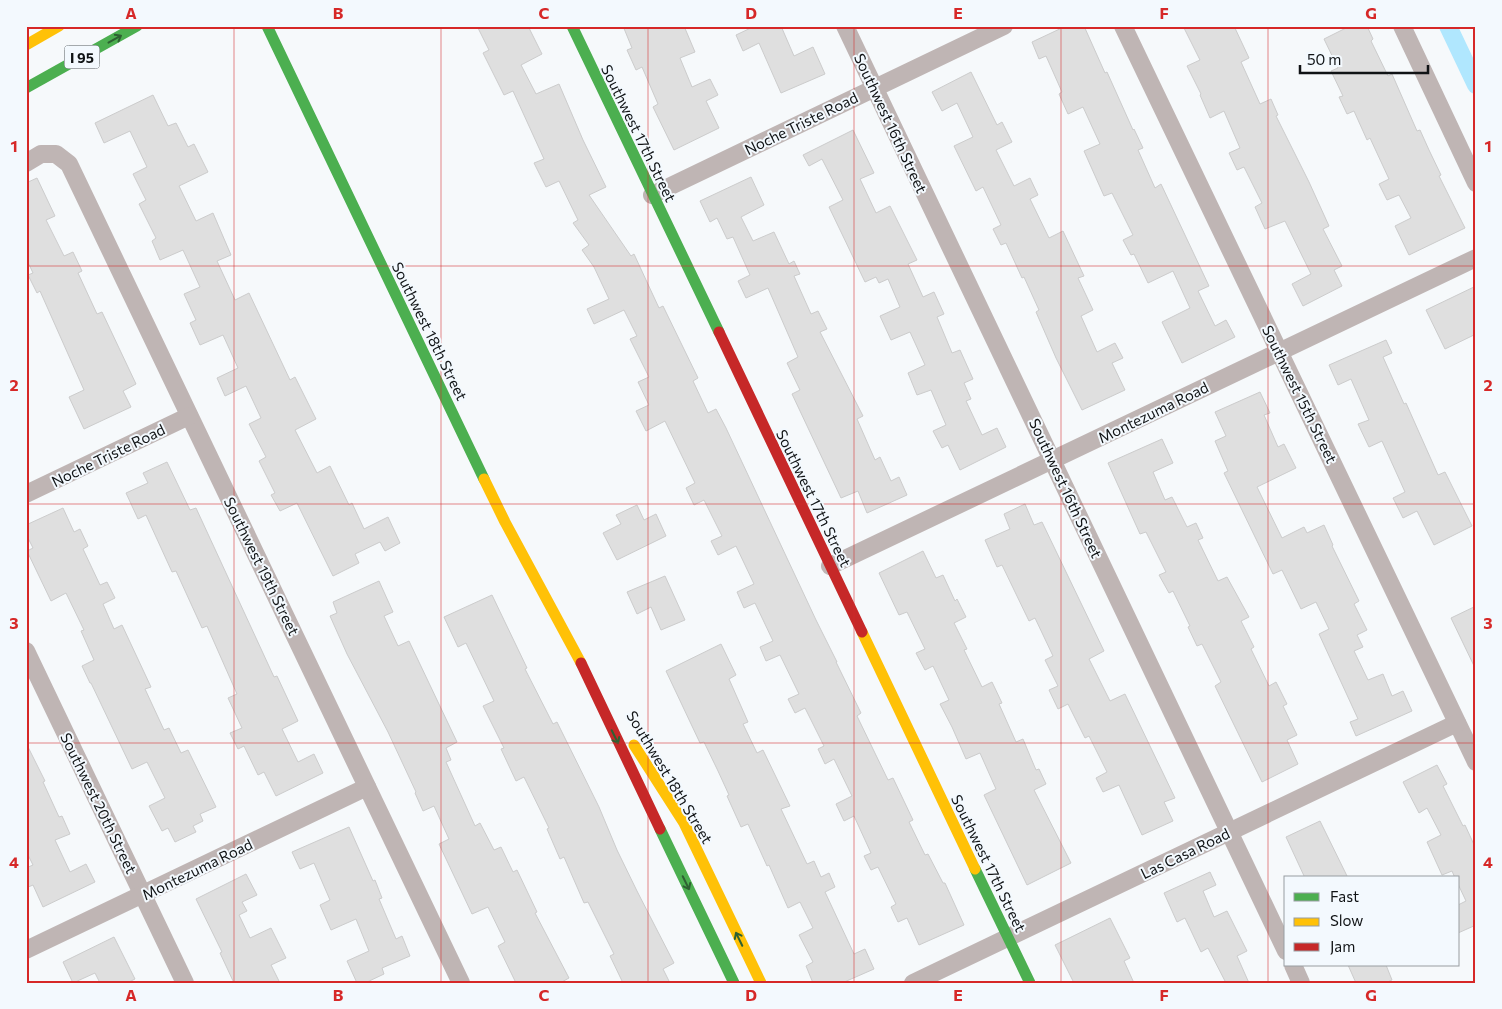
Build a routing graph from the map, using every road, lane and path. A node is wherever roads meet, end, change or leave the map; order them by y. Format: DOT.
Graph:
graph roads {
  1 [pos="59,26"];
  2 [pos="137,26"];
  3 [pos="267,26"];
  4 [pos="572,26"];
  5 [pos="845,26"];
  6 [pos="1004,26"];
  7 [pos="1123,26"];
  8 [pos="1402,26"];
  9 [pos="26,45"];
  10 [pos="26,88"];
  11 [pos="875,88"];
  12 [pos="26,163"];
  13 [pos="1476,183"];
  14 [pos="652,195"];
  15 [pos="1476,258"];
  16 [pos="1279,352"];
  17 [pos="190,416"];
  18 [pos="1052,460"];
  19 [pos="26,494"];
  20 [pos="830,566"];
  21 [pos="572,645"];
  22 [pos="26,651"];
  23 [pos="1457,723"];
  24 [pos="1476,762"];
  25 [pos="367,787"];
  26 [pos="1229,832"];
  27 [pos="143,894"];
  28 [pos="1008,938"];
  29 [pos="1284,947"];
  30 [pos="26,950"];
  31 [pos="1293,966"];
  32 [pos="185,983"];
  33 [pos="461,983"];
  34 [pos="734,983"];
  35 [pos="761,983"];
  36 [pos="913,983"];
  37 [pos="1030,983"];
  38 [pos="1301,983"];
  1 -- 9 [label="main road"];
  10 -- 2 [label="main road, I 95, one-way"];
  3 -- 21 [label="main road, Southwest 18th Street"];
  4 -- 14 [label="main road, Southwest 17th Street"];
  5 -- 11 [label="street, Southwest 16th Street"];
  6 -- 11 [label="street, Noche Triste Road"];
  7 -- 16 [label="street, Southwest 15th Street"];
  8 -- 13 [label="street"];
  11 -- 14 [label="street, Noche Triste Road"];
  11 -- 18 [label="street, Southwest 16th Street"];
  12 -- 17 [label="street, Southwest 19th Street"];
  14 -- 20 [label="main road, Southwest 17th Street"];
  15 -- 16 [label="street, Montezuma Road"];
  16 -- 18 [label="street, Montezuma Road"];
  16 -- 23 [label="street, Southwest 15th Street"];
  17 -- 19 [label="street, Noche Triste Road"];
  17 -- 25 [label="street, Southwest 19th Street"];
  18 -- 20 [label="street, Montezuma Road"];
  18 -- 26 [label="street, Southwest 16th Street"];
  20 -- 28 [label="main road, Southwest 17th Street"];
  21 -- 34 [label="main road, Southwest 18th Street, one-way"];
  35 -- 21 [label="main road, Southwest 18th Street, one-way"];
  22 -- 27 [label="street, Southwest 20th Street"];
  23 -- 24 [label="street, Southwest 15th Street"];
  23 -- 26 [label="street, Las Casa Road"];
  25 -- 27 [label="street, Montezuma Road"];
  25 -- 33 [label="street, Southwest 19th Street"];
  26 -- 28 [label="street, Las Casa Road"];
  26 -- 29 [label="street, Southwest 16th Street"];
  27 -- 30 [label="street, Montezuma Road"];
  27 -- 32 [label="street, Southwest 20th Street"];
  28 -- 36 [label="street, Las Casa Road"];
  28 -- 37 [label="main road, Southwest 17th Street"];
  31 -- 38 [label="street"];
}
